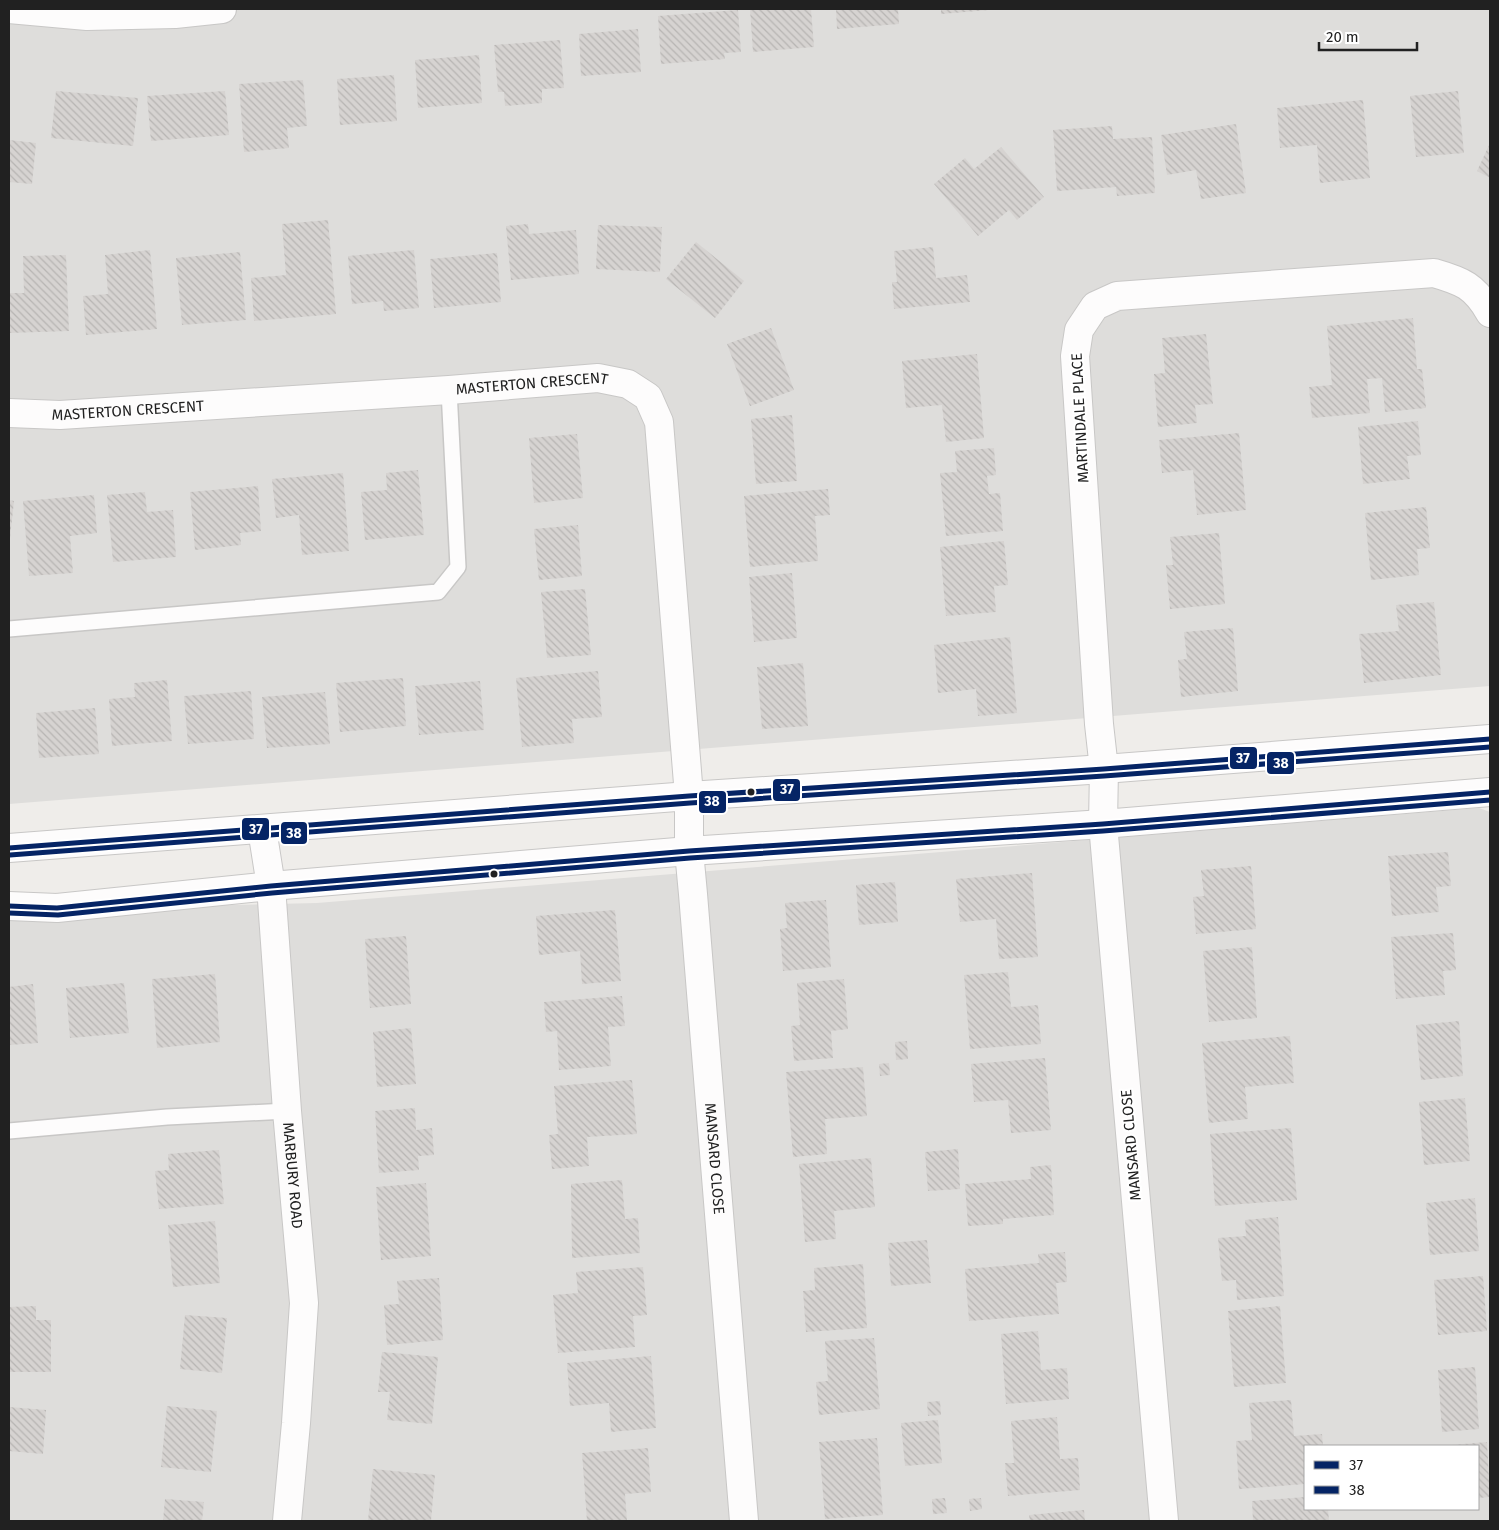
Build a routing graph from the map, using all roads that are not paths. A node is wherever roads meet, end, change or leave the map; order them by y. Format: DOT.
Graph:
graph roads {
  1 [pos="9,9"];
  2 [pos="222,9"];
  3 [pos="1490,313"];
  4 [pos="449,390"];
  5 [pos="9,414"];
  6 [pos="9,629"];
  7 [pos="1490,739"];
  8 [pos="1104,769"];
  9 [pos="1490,792"];
  10 [pos="689,796"];
  11 [pos="1103,824"];
  12 [pos="262,829"];
  13 [pos="9,848"];
  14 [pos="689,851"];
  15 [pos="271,886"];
  16 [pos="9,906"];
  17 [pos="287,1111"];
  18 [pos="9,1131"];
  19 [pos="287,1521"];
  20 [pos="744,1521"];
  21 [pos="1164,1521"];
  1 -- 2 [label="street"];
  3 -- 8 [label="street, MARTINDALE PLACE"];
  4 -- 5 [label="street, MASTERTON CRESCENT"];
  4 -- 6 [label="lane"];
  4 -- 10 [label="street, MASTERTON CRESCENT"];
  7 -- 8 [label="street"];
  8 -- 10 [label="street"];
  8 -- 11 [label="street, MANSARD CLOSE"];
  9 -- 11 [label="street"];
  10 -- 12 [label="street"];
  10 -- 14 [label="street, MANSARD CLOSE"];
  11 -- 14 [label="street"];
  11 -- 21 [label="street, MANSARD CLOSE"];
  12 -- 13 [label="street"];
  12 -- 15 [label="street, MARBURY ROAD"];
  14 -- 15 [label="street"];
  14 -- 20 [label="street, MANSARD CLOSE"];
  15 -- 16 [label="street"];
  15 -- 17 [label="street, MARBURY ROAD"];
  17 -- 18 [label="lane"];
  17 -- 19 [label="street, MARBURY ROAD"];
}
